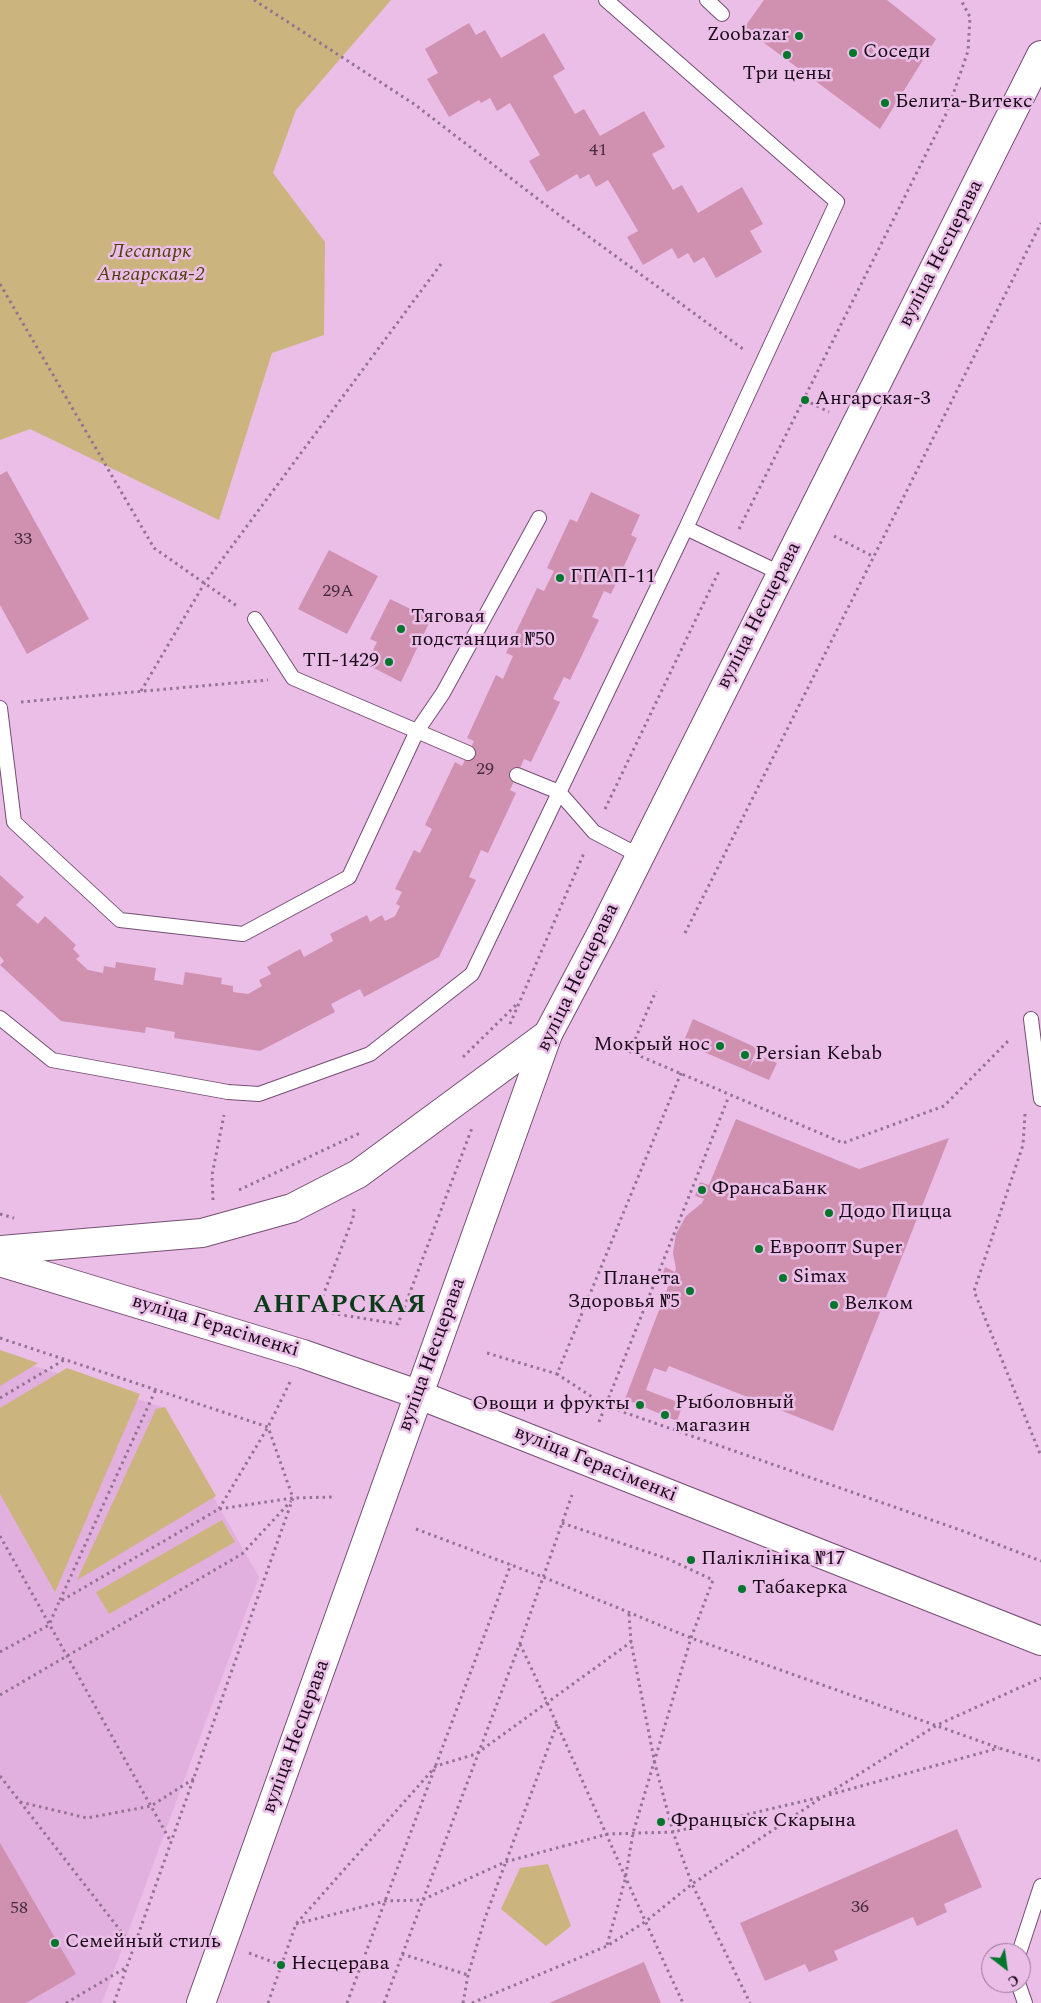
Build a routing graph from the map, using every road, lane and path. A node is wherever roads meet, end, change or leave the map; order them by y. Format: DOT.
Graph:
graph roads {
  1 [pos="254,0"];
  2 [pos="606,0"];
  3 [pos="707,0"];
  4 [pos="961,0"];
  5 [pos="722,14"];
  6 [pos="1041,55"];
  7 [pos="1041,223"];
  8 [pos="441,264"];
  9 [pos="0,284"];
  10 [pos="762,363"];
  11 [pos="539,518"];
  12 [pos="807,522"];
  13 [pos="686,528"];
  14 [pos="729,550"];
  15 [pos="874,557"];
  16 [pos="782,574"];
  17 [pos="204,584"];
  18 [pos="256,619"];
  19 [pos="293,678"];
  20 [pos="141,691"];
  21 [pos="19,702"];
  22 [pos="0,708"];
  23 [pos="417,731"];
  24 [pos="468,753"];
  25 [pos="517,775"];
  26 [pos="559,792"];
  27 [pos="594,832"];
  28 [pos="640,856"];
  29 [pos="685,933"];
  30 [pos="656,991"];
  31 [pos="518,1003"];
  32 [pos="0,1018"];
  33 [pos="1031,1019"];
  34 [pos="508,1030"];
  35 [pos="548,1034"];
  36 [pos="593,1036"];
  37 [pos="630,1051"];
  38 [pos="461,1058"];
  39 [pos="992,1058"];
  40 [pos="681,1073"];
  41 [pos="228,1092"];
  42 [pos="728,1096"];
  43 [pos="1041,1099"];
  44 [pos="1026,1106"];
  45 [pos="474,1122"];
  46 [pos="365,1130"];
  47 [pos="358,1174"];
  48 [pos="230,1193"];
  49 [pos="222,1197"];
  50 [pos="213,1201"];
  51 [pos="204,1202"];
  52 [pos="0,1214"];
  53 [pos="18,1219"];
  54 [pos="0,1250"];
  55 [pos="0,1262"];
  56 [pos="0,1338"];
  57 [pos="487,1353"];
  58 [pos="64,1359"];
  59 [pos="556,1374"];
  60 [pos="292,1377"];
  61 [pos="156,1389"];
  62 [pos="417,1394"];
  63 [pos="0,1398"];
  64 [pos="606,1406"];
  65 [pos="599,1422"];
  66 [pos="268,1427"];
  67 [pos="1041,1456"];
  68 [pos="572,1495"];
  69 [pos="332,1497"];
  70 [pos="293,1498"];
  71 [pos="219,1509"];
  72 [pos="562,1523"];
  73 [pos="416,1529"];
  74 [pos="0,1536"];
  75 [pos="1041,1561"];
  76 [pos="511,1564"];
  77 [pos="543,1577"];
  78 [pos="59,1602"];
  79 [pos="629,1614"];
  80 [pos="49,1625"];
  81 [pos="692,1638"];
  82 [pos="1041,1641"];
  83 [pos="631,1642"];
  84 [pos="520,1643"];
  85 [pos="0,1652"];
  86 [pos="66,1656"];
  87 [pos="1041,1678"];
  88 [pos="0,1695"];
  89 [pos="547,1701"];
  90 [pos="558,1723"];
  91 [pos="936,1724"];
  92 [pos="999,1748"];
  93 [pos="476,1754"];
  94 [pos="1041,1761"];
  95 [pos="655,1764"];
  96 [pos="436,1766"];
  97 [pos="0,1776"];
  98 [pos="196,1777"];
  99 [pos="825,1796"];
  100 [pos="19,1802"];
  101 [pos="151,1806"];
  102 [pos="673,1832"];
  103 [pos="633,1833"];
  104 [pos="608,1834"];
  105 [pos="171,1842"];
  106 [pos="505,1862"];
  107 [pos="625,1880"];
  108 [pos="692,1884"];
  109 [pos="1041,1886"];
  110 [pos="422,1900"];
  111 [pos="385,1901"];
  112 [pos="645,1922"];
  113 [pos="296,1924"];
  114 [pos="1022,1943"];
  115 [pos="607,1946"];
  116 [pos="134,1948"];
  117 [pos="402,1954"];
  118 [pos="128,1967"];
  119 [pos="468,1975"];
  120 [pos="66,2003"];
  121 [pos="114,2003"];
  122 [pos="201,2003"];
  123 [pos="268,2003"];
  124 [pos="347,2003"];
  125 [pos="384,2003"];
  126 [pos="463,2003"];
  127 [pos="472,2003"];
  128 [pos="683,2003"];
  129 [pos="750,2003"];
  1 -- 10 [label="path"];
  2 -- 10 [label="lane"];
  3 -- 5 [label="lane"];
  4 -- 14 [label="path"];
  6 -- 12 [label="main road, вуліца Несцерава"];
  7 -- 15 [label="path"];
  8 -- 17 [label="path"];
  9 -- 17 [label="path"];
  10 -- 13 [label="lane"];
  11 -- 23 [label="lane"];
  12 -- 15 [label="path"];
  12 -- 16 [label="main road, вуліца Несцерава"];
  13 -- 14 [label="lane"];
  13 -- 26 [label="lane"];
  14 -- 16 [label="lane"];
  14 -- 27 [label="path"];
  15 -- 29 [label="path"];
  16 -- 28 [label="main road, вуліца Несцерава"];
  17 -- 18 [label="path"];
  17 -- 20 [label="path"];
  18 -- 19 [label="lane"];
  19 -- 20 [label="path"];
  19 -- 23 [label="lane"];
  20 -- 21 [label="path"];
  22 -- 23 [label="lane"];
  23 -- 24 [label="lane"];
  25 -- 26 [label="lane"];
  26 -- 27 [label="lane"];
  26 -- 41 [label="lane"];
  27 -- 28 [label="lane"];
  27 -- 31 [label="path"];
  28 -- 35 [label="main road, вуліца Несцерава"];
  30 -- 37 [label="path"];
  31 -- 34 [label="path"];
  31 -- 38 [label="path"];
  32 -- 41 [label="lane"];
  33 -- 43 [label="lane"];
  35 -- 47 [label="main road"];
  35 -- 62 [label="main road, вуліца Несцерава"];
  36 -- 37 [label="path"];
  37 -- 40 [label="path"];
  39 -- 42 [label="path"];
  40 -- 42 [label="path"];
  40 -- 59 [label="path"];
  41 -- 50 [label="path"];
  42 -- 64 [label="path"];
  44 -- 67 [label="path"];
  45 -- 47 [label="path"];
  46 -- 48 [label="path"];
  47 -- 54 [label="main road"];
  49 -- 50 [label="path"];
  50 -- 51 [label="path"];
  52 -- 53 [label="path"];
  55 -- 62 [label="main road, вуліца Герасіменкі"];
  56 -- 58 [label="path"];
  57 -- 59 [label="path"];
  58 -- 61 [label="path"];
  58 -- 63 [label="path"];
  59 -- 64 [label="path"];
  60 -- 66 [label="path"];
  61 -- 66 [label="path"];
  61 -- 78 [label="path"];
  62 -- 82 [label="main road, вуліца Герасіменкі"];
  62 -- 122 [label="main road, вуліца Несцерава"];
  64 -- 65 [label="path"];
  64 -- 75 [label="path"];
  66 -- 70 [label="path"];
  66 -- 71 [label="path"];
  68 -- 72 [label="path"];
  69 -- 70 [label="path"];
  70 -- 71 [label="path"];
  70 -- 86 [label="path"];
  70 -- 98 [label="path"];
  71 -- 78 [label="path"];
  72 -- 77 [label="path"];
  72 -- 81 [label="path"];
  73 -- 76 [label="path"];
  74 -- 80 [label="path"];
  76 -- 77 [label="path"];
  76 -- 96 [label="path"];
  77 -- 79 [label="path"];
  77 -- 84 [label="path"];
  78 -- 80 [label="path"];
  79 -- 81 [label="path"];
  79 -- 83 [label="path"];
  80 -- 85 [label="path"];
  80 -- 86 [label="path"];
  81 -- 91 [label="path"];
  81 -- 95 [label="path"];
  83 -- 89 [label="path"];
  83 -- 95 [label="path"];
  84 -- 89 [label="path"];
  84 -- 93 [label="path"];
  86 -- 88 [label="path"];
  86 -- 101 [label="path"];
  87 -- 91 [label="path"];
  89 -- 90 [label="path"];
  89 -- 93 [label="path"];
  90 -- 104 [label="path"];
  90 -- 106 [label="path"];
  91 -- 92 [label="path"];
  91 -- 99 [label="path"];
  92 -- 94 [label="path"];
  92 -- 99 [label="path"];
  93 -- 96 [label="path"];
  93 -- 110 [label="path"];
  95 -- 102 [label="path"];
  95 -- 103 [label="path"];
  96 -- 111 [label="path"];
  96 -- 113 [label="path"];
  97 -- 100 [label="path"];
  98 -- 101 [label="path"];
  98 -- 105 [label="path"];
  99 -- 102 [label="path"];
  99 -- 108 [label="path"];
  100 -- 101 [label="path"];
  100 -- 116 [label="path"];
  101 -- 105 [label="path"];
  102 -- 103 [label="path"];
  102 -- 108 [label="path"];
  103 -- 104 [label="path"];
  103 -- 107 [label="path"];
  104 -- 106 [label="path"];
  104 -- 107 [label="path"];
  105 -- 116 [label="path"];
  106 -- 110 [label="path"];
  106 -- 119 [label="path"];
  107 -- 112 [label="path"];
  107 -- 115 [label="path"];
  108 -- 112 [label="path"];
  108 -- 129 [label="path"];
  109 -- 114 [label="lane"];
  110 -- 111 [label="path"];
  110 -- 117 [label="path"];
  111 -- 113 [label="path"];
  111 -- 124 [label="path"];
  112 -- 115 [label="path"];
  112 -- 128 [label="path"];
  113 -- 123 [label="path"];
  115 -- 127 [label="path"];
  116 -- 118 [label="path"];
  117 -- 119 [label="path"];
  117 -- 125 [label="path"];
  118 -- 120 [label="path"];
  118 -- 121 [label="path"];
  119 -- 126 [label="path"];
}
